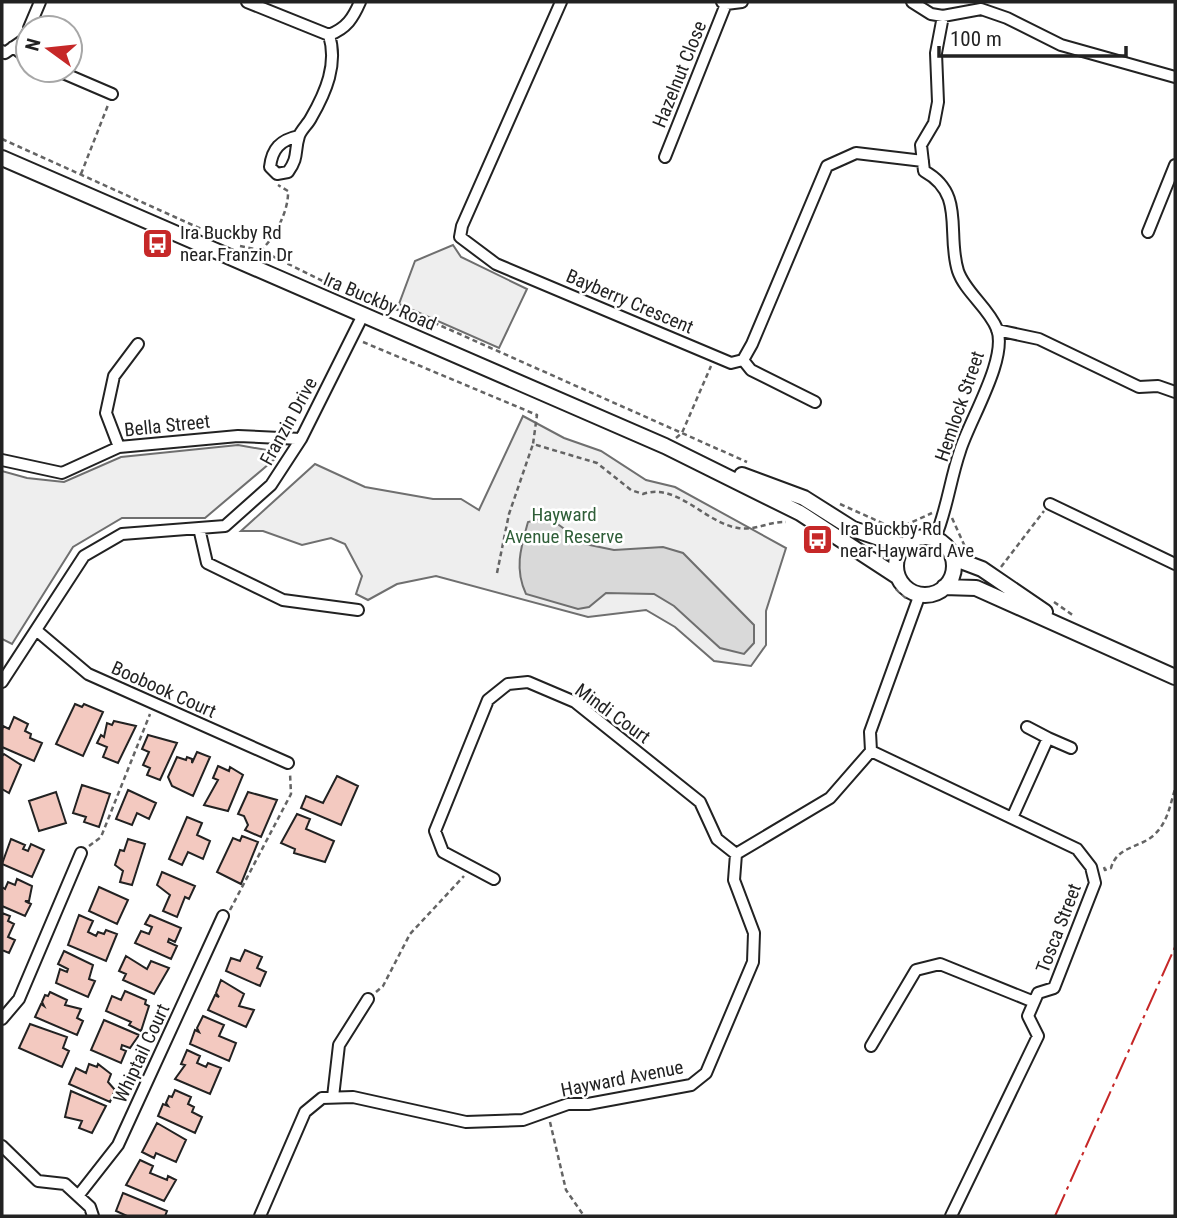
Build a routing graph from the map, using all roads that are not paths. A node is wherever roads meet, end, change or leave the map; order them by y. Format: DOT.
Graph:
graph roads {
  1 [pos="247,2"];
  2 [pos="360,2"];
  3 [pos="561,2"];
  4 [pos="742,2"];
  5 [pos="912,2"];
  6 [pos="724,3"];
  7 [pos="943,16"];
  8 [pos="329,35"];
  9 [pos="13,47"];
  10 [pos="2,51"];
  11 [pos="1175,77"];
  12 [pos="84,82"];
  13 [pos="112,94"];
  14 [pos="299,136"];
  15 [pos="665,157"];
  16 [pos="2,158"];
  17 [pos="923,161"];
  18 [pos="1175,165"];
  19 [pos="1148,232"];
  20 [pos="369,310"];
  21 [pos="997,330"];
  22 [pos="138,344"];
  23 [pos="743,360"];
  24 [pos="1175,392"];
  25 [pos="815,402"];
  26 [pos="301,439"];
  27 [pos="665,446"];
  28 [pos="119,447"];
  29 [pos="2,460"];
  30 [pos="1050,504"];
  31 [pos="199,528"];
  32 [pos="935,538"];
  33 [pos="903,546"];
  34 [pos="953,558"];
  35 [pos="1175,564"];
  36 [pos="893,578"];
  37 [pos="944,587"];
  38 [pos="917,600"];
  39 [pos="358,610"];
  40 [pos="1067,627"];
  41 [pos="36,630"];
  42 [pos="1175,677"];
  43 [pos="2,682"];
  44 [pos="1027,727"];
  45 [pos="1048,738"];
  46 [pos="1071,748"];
  47 [pos="871,751"];
  48 [pos="288,763"];
  49 [pos="1012,818"];
  50 [pos="82,853"];
  51 [pos="736,854"];
  52 [pos="494,879"];
  53 [pos="223,916"];
  54 [pos="368,999"];
  55 [pos="1034,1002"];
  56 [pos="2,1019"];
  57 [pos="871,1046"];
  58 [pos="333,1097"];
  59 [pos="2,1146"];
  60 [pos="78,1196"];
  61 [pos="93,1216"];
  62 [pos="260,1216"];
  63 [pos="951,1216"];
  1 -- 8 [label="street"];
  2 -- 8 [label="street"];
  3 -- 23 [label="street, Bayberry Crescent"];
  4 -- 6 [label="street"];
  5 -- 7 [label="street"];
  6 -- 15 [label="street, Hazelnut Close"];
  7 -- 11 [label="street"];
  7 -- 17 [label="street"];
  8 -- 14 [label="street"];
  9 -- 10 [label="street"];
  12 -- 13 [label="street"];
  14 -- 14 [label="street"];
  16 -- 20 [label="street, Ira Buckby Road"];
  17 -- 21 [label="street, Hemlock Street"];
  17 -- 23 [label="street"];
  18 -- 19 [label="street"];
  20 -- 26 [label="street, Franzin Drive"];
  20 -- 27 [label="street, Ira Buckby Road"];
  21 -- 24 [label="street"];
  21 -- 32 [label="street, Hemlock Street"];
  22 -- 28 [label="street"];
  23 -- 25 [label="street"];
  26 -- 28 [label="street, Bella Street"];
  26 -- 31 [label="street, Franzin Drive"];
  27 -- 33 [label="street, Ira Buckby Road"];
  27 -- 36 [label="street, Ira Buckby Road"];
  28 -- 29 [label="street, Bella Street"];
  30 -- 35 [label="street"];
  31 -- 39 [label="street"];
  31 -- 41 [label="street, Franzin Drive"];
  32 -- 33 [label="street"];
  32 -- 34 [label="street"];
  33 -- 36 [label="street"];
  34 -- 37 [label="street"];
  34 -- 40 [label="street"];
  36 -- 38 [label="street"];
  37 -- 38 [label="street"];
  37 -- 40 [label="street"];
  38 -- 47 [label="street"];
  40 -- 42 [label="street"];
  41 -- 43 [label="street, Franzin Drive"];
  41 -- 48 [label="street, Boobook Court"];
  44 -- 45 [label="street"];
  45 -- 46 [label="street"];
  45 -- 49 [label="street"];
  47 -- 49 [label="street, Tosca Street"];
  47 -- 51 [label="street"];
  49 -- 55 [label="street, Tosca Street"];
  50 -- 56 [label="street"];
  51 -- 52 [label="street, Mindi Court"];
  51 -- 58 [label="street, Hayward Avenue"];
  53 -- 60 [label="street, Whiptail Court"];
  54 -- 58 [label="street"];
  55 -- 57 [label="street"];
  55 -- 63 [label="street"];
  58 -- 62 [label="street"];
  59 -- 60 [label="street"];
  60 -- 61 [label="street"];
}
